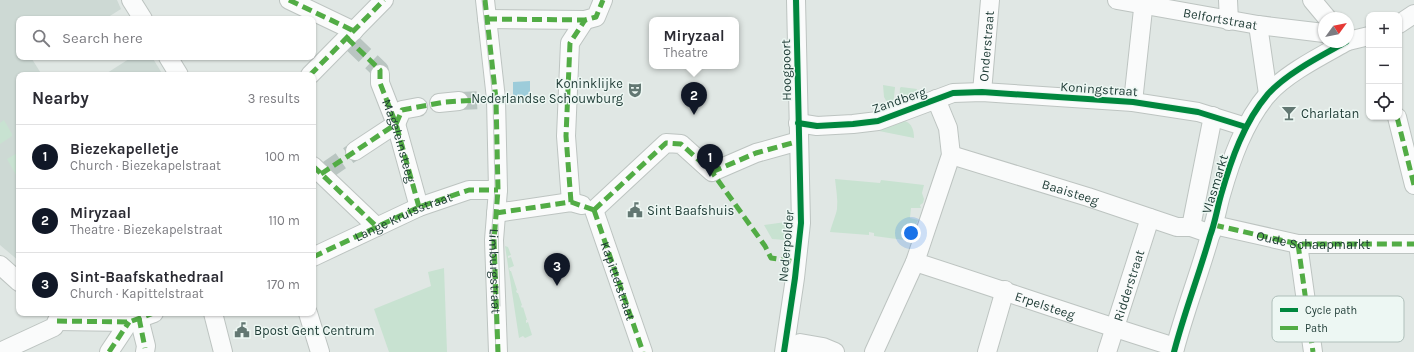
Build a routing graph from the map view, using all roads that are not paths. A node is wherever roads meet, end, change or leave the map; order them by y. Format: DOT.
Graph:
graph roads {
  1 [pos="131,0"];
  2 [pos="289,0"];
  3 [pos="384,0"];
  4 [pos="485,0"];
  5 [pos="603,0"];
  6 [pos="796,0"];
  7 [pos="990,0"];
  8 [pos="1117,0"];
  9 [pos="1228,0"];
  10 [pos="1312,0"];
  11 [pos="1144,2"];
  12 [pos="1321,12"];
  13 [pos="1414,14"];
  14 [pos="141,16"];
  15 [pos="315,16"];
  16 [pos="316,17"];
  17 [pos="487,19"];
  18 [pos="588,19"];
  19 [pos="1229,21"];
  20 [pos="1402,22"];
  21 [pos="1258,25"];
  22 [pos="1414,28"];
  23 [pos="1402,29"];
  24 [pos="1318,32"];
  25 [pos="1366,37"];
  26 [pos="351,38"];
  27 [pos="1354,40"];
  28 [pos="1336,48"];
  29 [pos="170,60"];
  30 [pos="177,72"];
  31 [pos="313,72"];
  32 [pos="380,74"];
  33 [pos="982,92"];
  34 [pos="1268,94"];
  35 [pos="936,99"];
  36 [pos="459,101"];
  37 [pos="1133,102"];
  38 [pos="439,103"];
  39 [pos="418,107"];
  40 [pos="1213,116"];
  41 [pos="1398,120"];
  42 [pos="798,123"];
  43 [pos="396,124"];
  44 [pos="1246,127"];
  45 [pos="799,140"];
  46 [pos="355,151"];
  47 [pos="951,155"];
  48 [pos="320,170"];
  49 [pos="1414,185"];
  50 [pos="498,190"];
  51 [pos="570,202"];
  52 [pos="419,208"];
  53 [pos="594,210"];
  54 [pos="496,213"];
  55 [pos="1150,218"];
  56 [pos="1191,226"];
  57 [pos="377,227"];
  58 [pos="1212,230"];
  59 [pos="1298,244"];
  60 [pos="1414,244"];
  61 [pos="316,256"];
  62 [pos="915,262"];
  63 [pos="0,265"];
  64 [pos="16,279"];
  65 [pos="1005,290"];
  66 [pos="1305,296"];
  67 [pos="214,316"];
  68 [pos="309,316"];
  69 [pos="55,317"];
  70 [pos="141,318"];
  71 [pos="1115,328"];
  72 [pos="1312,342"];
  73 [pos="111,348"];
  74 [pos="145,350"];
  75 [pos="1175,350"];
  76 [pos="0,352"];
  77 [pos="223,352"];
  78 [pos="320,352"];
  79 [pos="498,352"];
  80 [pos="643,352"];
  81 [pos="785,352"];
  82 [pos="835,352"];
  83 [pos="874,352"];
  84 [pos="987,352"];
  85 [pos="1107,352"];
  86 [pos="1313,352"];
  1 -- 14 [label="street"];
  2 -- 15 [label="street"];
  3 -- 26 [label="street"];
  4 -- 17 [label="street, Limburgstraat"];
  5 -- 18 [label="street"];
  6 -- 42 [label="street, Hoogpoort"];
  7 -- 33 [label="street, Onderstraat"];
  8 -- 11 [label="street, Belfortstraat"];
  9 -- 19 [label="street"];
  10 -- 12 [label="street"];
  11 -- 19 [label="street, Belfortstraat"];
  11 -- 37 [label="street"];
  13 -- 20 [label="street"];
  16 -- 26 [label="street"];
  17 -- 18 [label="street"];
  17 -- 50 [label="street, Limburgstraat"];
  18 -- 51 [label="street"];
  19 -- 21 [label="street, Belfortstraat"];
  21 -- 24 [label="street, Belfortstraat"];
  21 -- 34 [label="street"];
  22 -- 23 [label="street"];
  25 -- 27 [label="street, Vlasmarkt"];
  26 -- 31 [label="street"];
  28 -- 34 [label="street, Vlasmarkt"];
  29 -- 30 [label="street"];
  32 -- 43 [label="street, Mageleinsteeg"];
  33 -- 35 [label="street, Zandberg"];
  33 -- 37 [label="street, Koningstraat"];
  34 -- 44 [label="street, Vlasmarkt"];
  35 -- 42 [label="street, Zandberg"];
  35 -- 47 [label="street"];
  36 -- 38 [label="street"];
  37 -- 40 [label="street, Koningstraat"];
  39 -- 43 [label="street"];
  40 -- 44 [label="street"];
  40 -- 56 [label="street, Vlasmarkt"];
  41 -- 49 [label="street"];
  42 -- 45 [label="street, Hoogpoort"];
  43 -- 46 [label="street"];
  43 -- 52 [label="street, Mageleinsteeg"];
  44 -- 58 [label="street, Vlasmarkt"];
  45 -- 53 [label="street"];
  45 -- 81 [label="street, Nederpolder"];
  47 -- 55 [label="street, Baaisteeg"];
  47 -- 62 [label="street"];
  48 -- 57 [label="street"];
  50 -- 52 [label="street, Lange Kruisstraat"];
  50 -- 54 [label="street, Limburgstraat"];
  51 -- 53 [label="street"];
  51 -- 54 [label="street"];
  52 -- 57 [label="street, Lange Kruisstraat"];
  53 -- 80 [label="street, Kapittelstraat"];
  54 -- 79 [label="street, Limburgstraat"];
  55 -- 56 [label="street, Baaisteeg"];
  55 -- 71 [label="street, Ridderstraat"];
  56 -- 58 [label="street, Vlasmarkt"];
  57 -- 61 [label="street, Lange Kruisstraat"];
  58 -- 59 [label="street, Oude Schaapmarkt"];
  58 -- 75 [label="street"];
  59 -- 60 [label="street, Oude Schaapmarkt"];
  59 -- 66 [label="street"];
  62 -- 65 [label="street, Erpelsteeg"];
  62 -- 83 [label="street"];
  63 -- 64 [label="street"];
  65 -- 71 [label="street, Erpelsteeg"];
  65 -- 84 [label="street"];
  67 -- 77 [label="street"];
  68 -- 78 [label="street"];
  69 -- 70 [label="street"];
  69 -- 76 [label="street"];
  70 -- 73 [label="street"];
  70 -- 74 [label="street"];
  71 -- 75 [label="street, Erpelsteeg"];
  71 -- 85 [label="street, Ridderstraat"];
  72 -- 86 [label="street"];
  81 -- 82 [label="street"];
}
